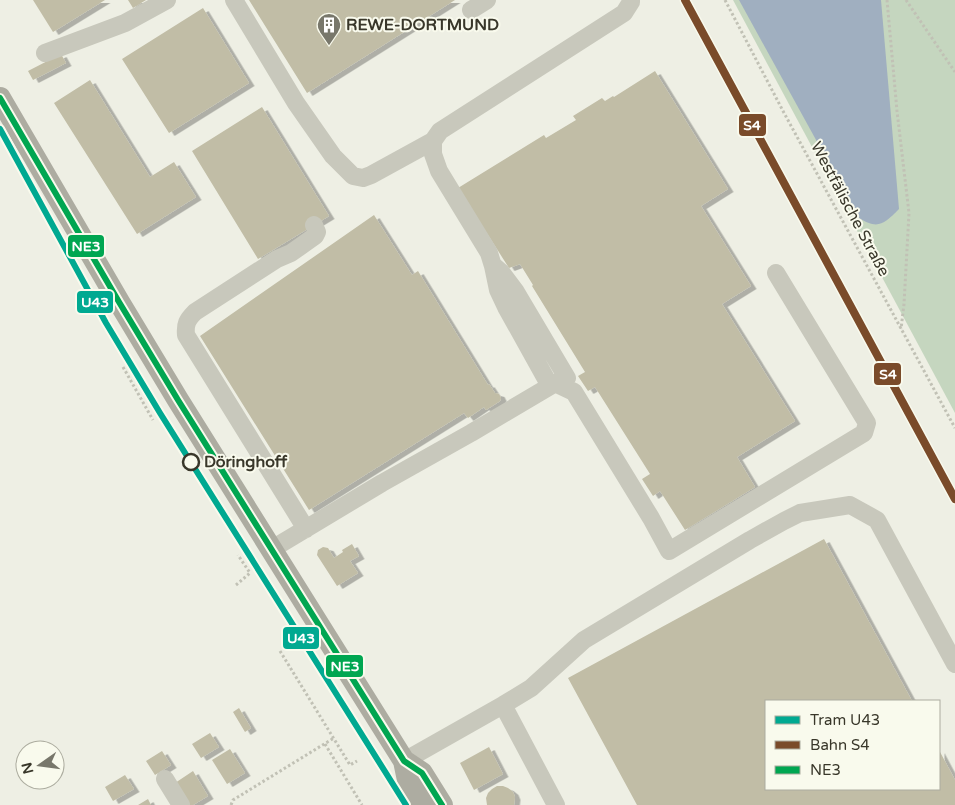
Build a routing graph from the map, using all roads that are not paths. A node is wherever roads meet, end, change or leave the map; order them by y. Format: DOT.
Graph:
graph roads {
  1 [pos="167,0"];
  2 [pos="234,0"];
  3 [pos="487,0"];
  4 [pos="631,0"];
  5 [pos="471,10"];
  6 [pos="45,53"];
  7 [pos="0,98"];
  8 [pos="433,141"];
  9 [pos="314,226"];
  10 [pos="776,273"];
  11 [pos="557,383"];
  12 [pos="306,528"];
  13 [pos="272,549"];
  14 [pos="955,664"];
  15 [pos="503,706"];
  16 [pos="404,761"];
  17 [pos="165,778"];
  18 [pos="181,805"];
  19 [pos="421,805"];
  20 [pos="442,805"];
  21 [pos="556,805"];
  1 -- 6 [label="lane"];
  2 -- 8 [label="lane"];
  3 -- 5 [label="lane"];
  4 -- 8 [label="lane"];
  7 -- 13 [label="main road"];
  8 -- 11 [label="lane"];
  9 -- 12 [label="lane"];
  10 -- 11 [label="lane"];
  11 -- 12 [label="lane"];
  12 -- 13 [label="lane"];
  13 -- 16 [label="main road"];
  14 -- 15 [label="lane"];
  15 -- 16 [label="lane"];
  15 -- 21 [label="lane"];
  16 -- 19 [label="main road"];
  16 -- 20 [label="main road"];
  17 -- 18 [label="lane"];
}
